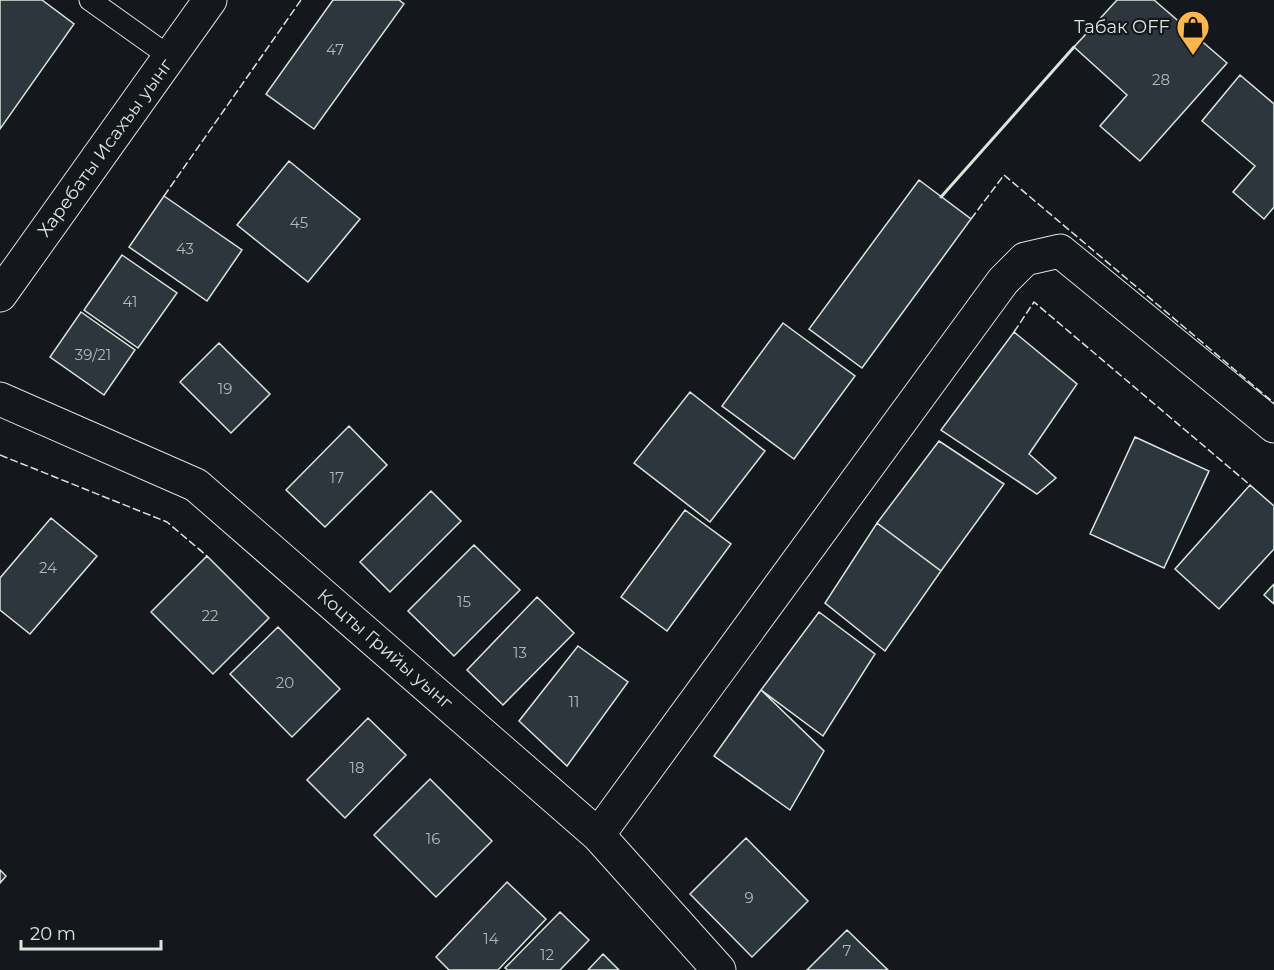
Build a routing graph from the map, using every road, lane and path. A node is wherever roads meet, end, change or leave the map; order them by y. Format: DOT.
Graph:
graph roads {
  1 [pos="90,0"];
  2 [pos="210,0"];
  3 [pos="170,57"];
  4 [pos="0,295"];
  5 [pos="0,399"];
  6 [pos="1274,426"];
  7 [pos="598,835"];
  8 [pos="719,970"];
  1 -- 3 [label="lane"];
  2 -- 3 [label="street, Харебаты Исахъы уынг"];
  3 -- 4 [label="street, Харебаты Исахъы уынг"];
  5 -- 7 [label="street, Коцты Грийы уынг"];
  6 -- 7 [label="street"];
  7 -- 8 [label="street, Коцты Грийы уынг"];
}
